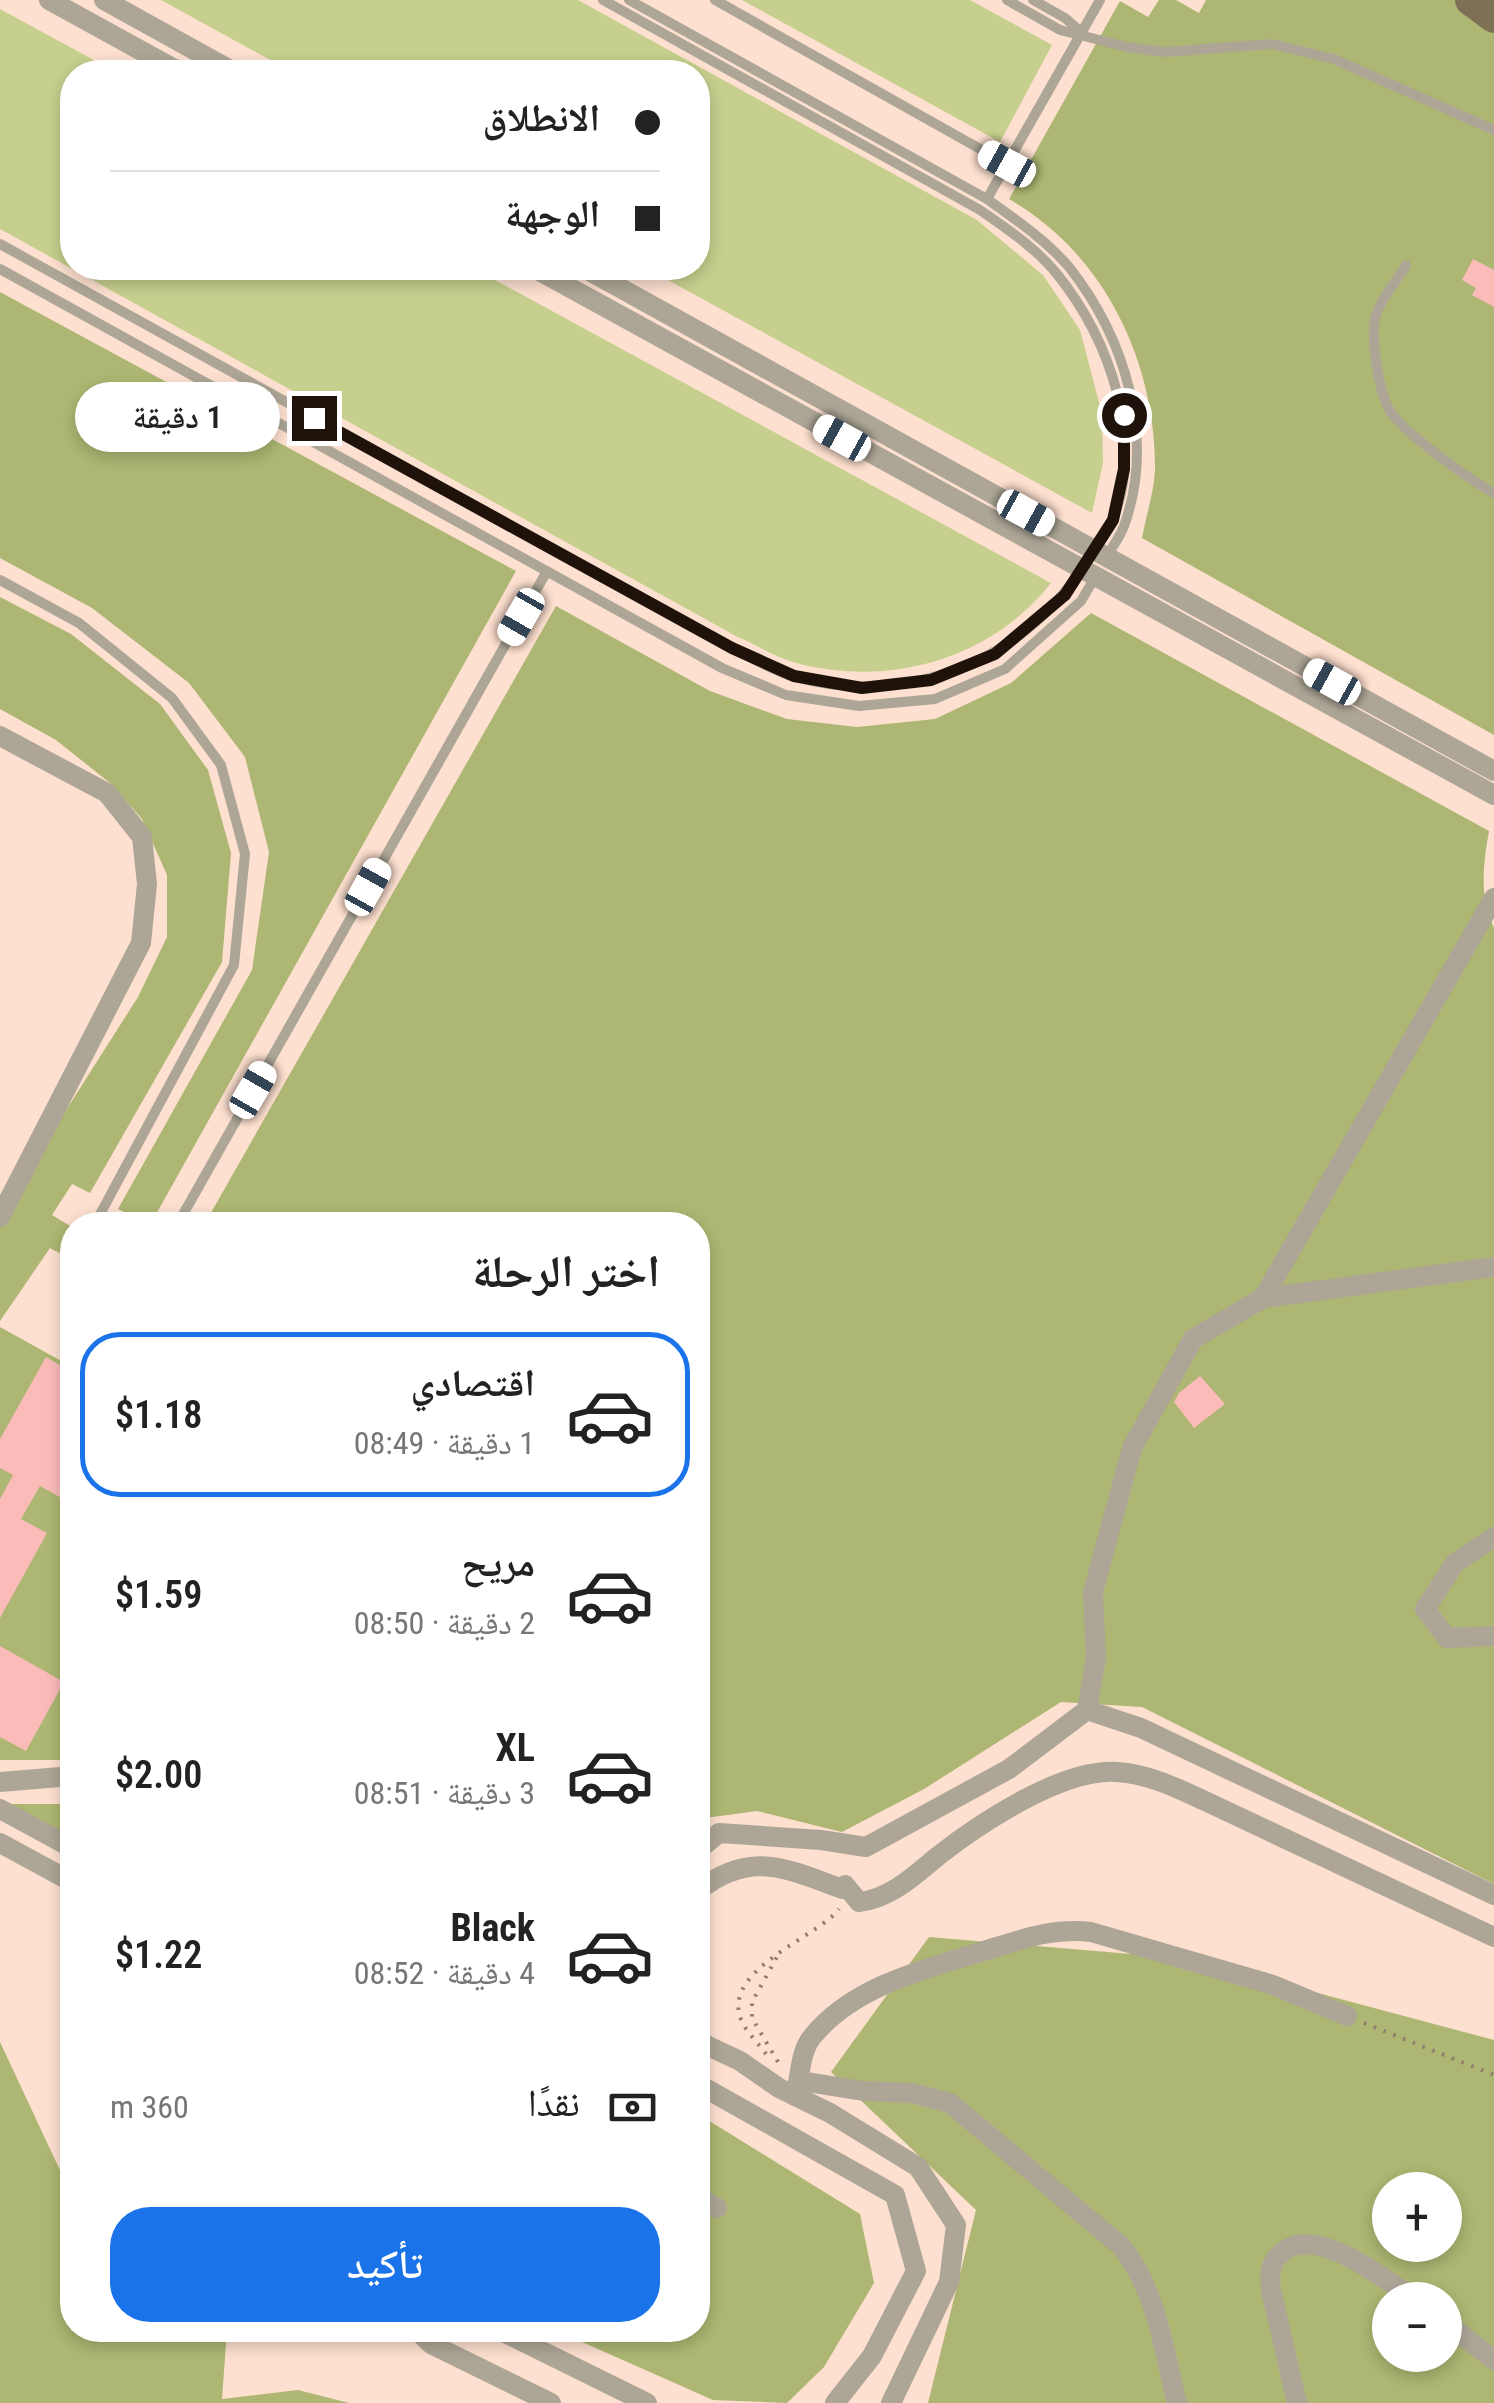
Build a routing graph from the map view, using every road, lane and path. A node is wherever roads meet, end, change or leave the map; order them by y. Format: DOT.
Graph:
graph roads {
  1 [pos="49,0"];
  2 [pos="104,0"];
  3 [pos="603,0"];
  4 [pos="630,0"];
  5 [pos="714,0"];
  6 [pos="1007,0"];
  7 [pos="1033,0"];
  8 [pos="1100,0"];
  9 [pos="1471,0"];
  10 [pos="1494,17"];
  11 [pos="1081,33"];
  12 [pos="158,60"];
  13 [pos="212,60"];
  14 [pos="1494,130"];
  15 [pos="1007,164"];
  16 [pos="986,199"];
  17 [pos="0,244"];
  18 [pos="1406,266"];
  19 [pos="0,269"];
  20 [pos="60,277"];
  21 [pos="65,280"];
  22 [pos="556,280"];
  23 [pos="606,280"];
  24 [pos="1494,493"];
  25 [pos="1100,554"];
  26 [pos="547,571"];
  27 [pos="1088,573"];
  28 [pos="0,580"];
  29 [pos="0,736"];
  30 [pos="1494,772"];
  31 [pos="1494,795"];
  32 [pos="1494,898"];
  33 [pos="101,1212"];
  34 [pos="184,1212"];
  35 [pos="0,1217"];
  36 [pos="1494,1267"];
  37 [pos="1264,1298"];
  38 [pos="1494,1537"];
  39 [pos="1494,1636"];
  40 [pos="1086,1710"];
  41 [pos="60,1777"];
  42 [pos="0,1782"];
  43 [pos="0,1809"];
  44 [pos="710,1840"];
  45 [pos="0,1842"];
  46 [pos="60,1842"];
  47 [pos="60,1875"];
  48 [pos="710,1881"];
  49 [pos="846,1885"];
  50 [pos="1494,1894"];
  51 [pos="1494,1937"];
  52 [pos="780,1951"];
  53 [pos="1347,2016"];
  54 [pos="710,2047"];
  55 [pos="1494,2075"];
  56 [pos="794,2087"];
  57 [pos="710,2091"];
  58 [pos="710,2204"];
  59 [pos="717,2208"];
  60 [pos="1385,2282"];
  61 [pos="1462,2335"];
  62 [pos="429,2342"];
  63 [pos="523,2342"];
  64 [pos="1494,2360"];
  65 [pos="551,2403"];
  66 [pos="648,2403"];
  67 [pos="836,2403"];
  68 [pos="891,2403"];
  69 [pos="1177,2403"];
  70 [pos="1297,2403"];
  1 -- 12 [label="street"];
  2 -- 13 [label="street"];
  3 -- 25 [label="lane"];
  4 -- 16 [label="lane"];
  5 -- 15 [label="lane"];
  6 -- 11 [label="lane"];
  7 -- 11 [label="lane"];
  8 -- 11 [label="lane"];
  9 -- 10 [label="main road"];
  11 -- 14 [label="lane"];
  11 -- 15 [label="lane"];
  15 -- 16 [label="lane"];
  16 -- 25 [label="lane"];
  17 -- 20 [label="lane"];
  18 -- 24 [label="lane"];
  19 -- 26 [label="lane"];
  21 -- 27 [label="lane"];
  22 -- 27 [label="street"];
  23 -- 25 [label="street"];
  25 -- 27 [label="lane"];
  25 -- 30 [label="street"];
  26 -- 27 [label="lane"];
  26 -- 34 [label="lane"];
  27 -- 31 [label="street"];
  28 -- 33 [label="lane"];
  29 -- 35 [label="street"];
  32 -- 37 [label="street"];
  36 -- 37 [label="street"];
  37 -- 40 [label="street"];
  38 -- 39 [label="street"];
  40 -- 44 [label="street"];
  40 -- 50 [label="street"];
  41 -- 42 [label="street"];
  43 -- 46 [label="street"];
  45 -- 47 [label="street"];
  48 -- 49 [label="street"];
  49 -- 51 [label="street"];
  49 -- 52 [label="path"];
  52 -- 56 [label="path"];
  52 -- 56 [label="path"];
  53 -- 55 [label="path"];
  53 -- 56 [label="street"];
  54 -- 56 [label="street"];
  56 -- 68 [label="street"];
  56 -- 69 [label="street"];
  57 -- 67 [label="street"];
  58 -- 59 [label="street"];
  60 -- 70 [label="street"];
  61 -- 64 [label="street"];
  62 -- 65 [label="street"];
  63 -- 66 [label="street"];
}
